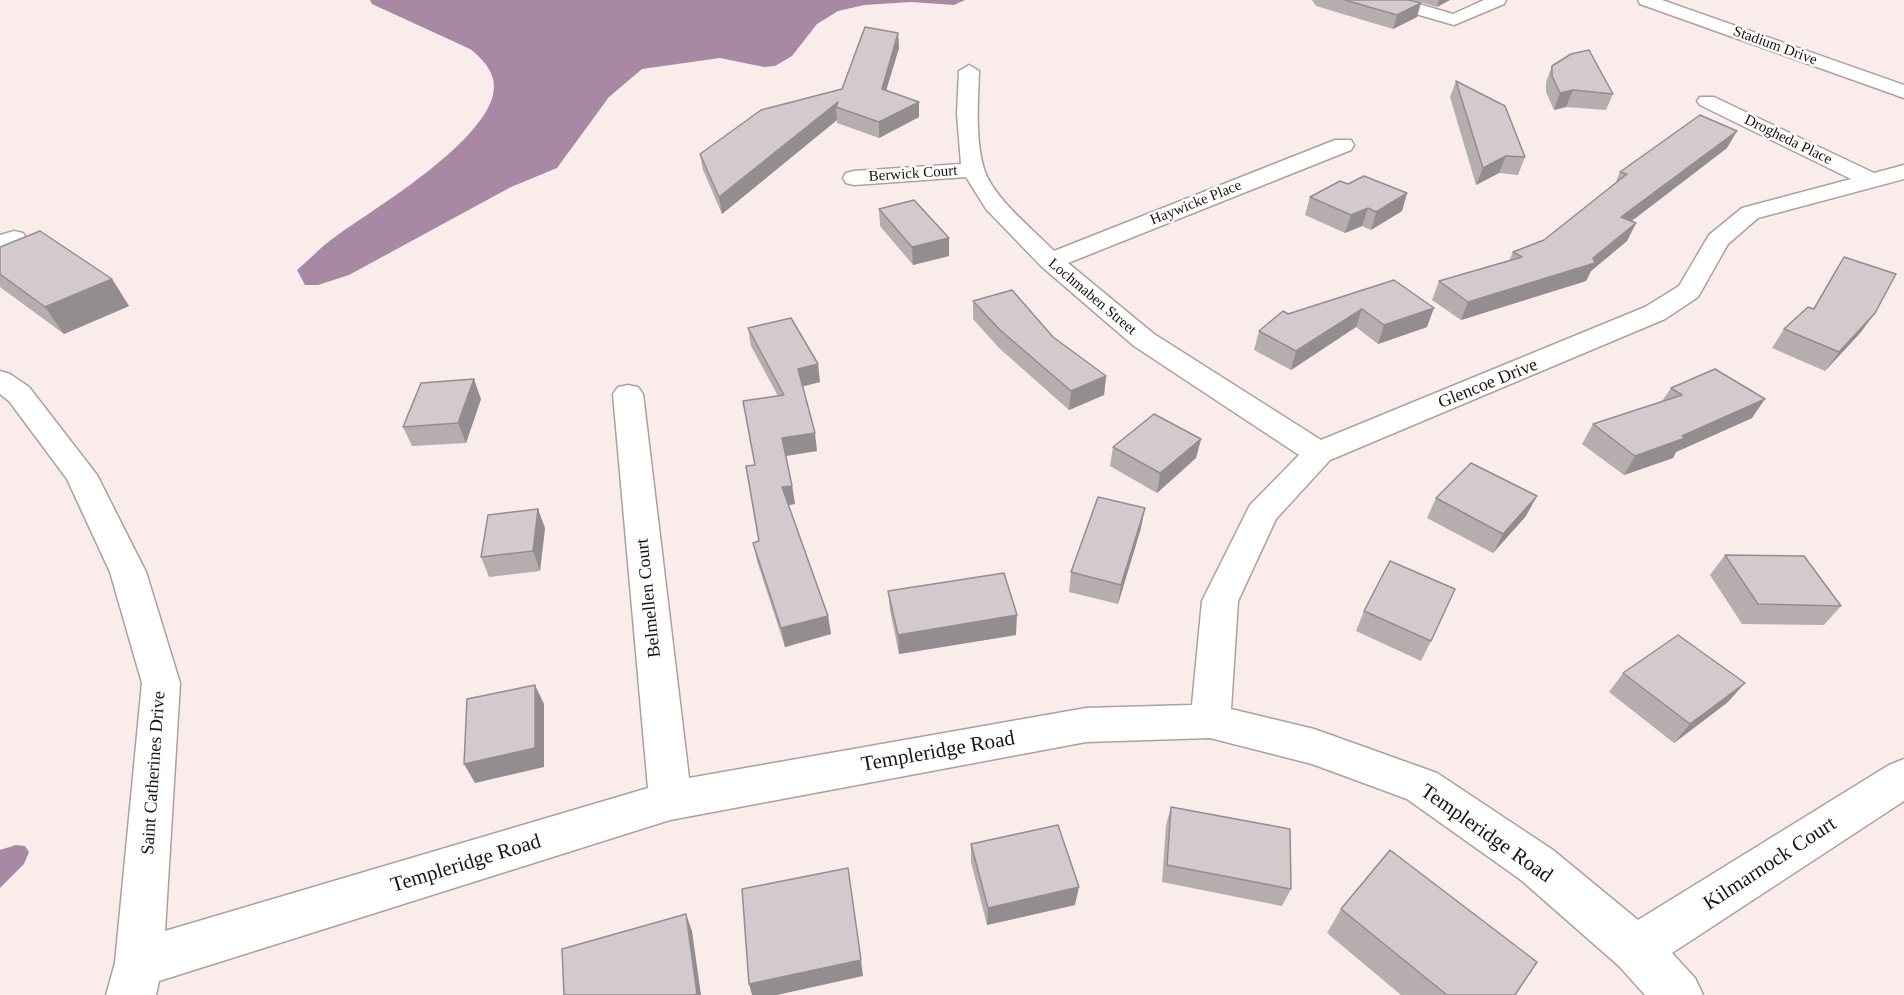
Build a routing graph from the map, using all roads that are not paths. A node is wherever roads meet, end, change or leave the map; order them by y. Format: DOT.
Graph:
graph roads {
  1 [pos="1387,0"];
  2 [pos="1498,0"];
  3 [pos="1646,0"];
  4 [pos="969,71"];
  5 [pos="1904,92"];
  6 [pos="1707,100"];
  7 [pos="1343,145"];
  8 [pos="973,170"];
  9 [pos="1904,172"];
  10 [pos="854,178"];
  11 [pos="1870,180"];
  12 [pos="1050,261"];
  13 [pos="0,380"];
  14 [pos="628,394"];
  15 [pos="1319,453"];
  16 [pos="1210,721"];
  17 [pos="1904,778"];
  18 [pos="669,801"];
  19 [pos="1636,949"];
  20 [pos="135,979"];
  21 [pos="1678,995"];
  1 -- 2 [label="street"];
  3 -- 5 [label="street, Stadium Drive"];
  4 -- 8 [label="street, Lochmaben Street"];
  6 -- 11 [label="street, Drogheda Place"];
  7 -- 12 [label="street, Haywicke Place"];
  8 -- 10 [label="street, Berwick Court"];
  8 -- 12 [label="street, Lochmaben Street"];
  9 -- 11 [label="street, Glencoe Drive"];
  11 -- 15 [label="street, Glencoe Drive"];
  12 -- 15 [label="street, Lochmaben Street"];
  13 -- 20 [label="street, Saint Catherines Drive"];
  14 -- 18 [label="street, Belmellen Court"];
  15 -- 16 [label="street, Glencoe Drive"];
  16 -- 18 [label="street, Templeridge Road"];
  16 -- 19 [label="street, Templeridge Road"];
  17 -- 19 [label="street, Kilmarnock Court"];
  18 -- 20 [label="street, Templeridge Road"];
  19 -- 21 [label="street, Templeridge Road"];
}
